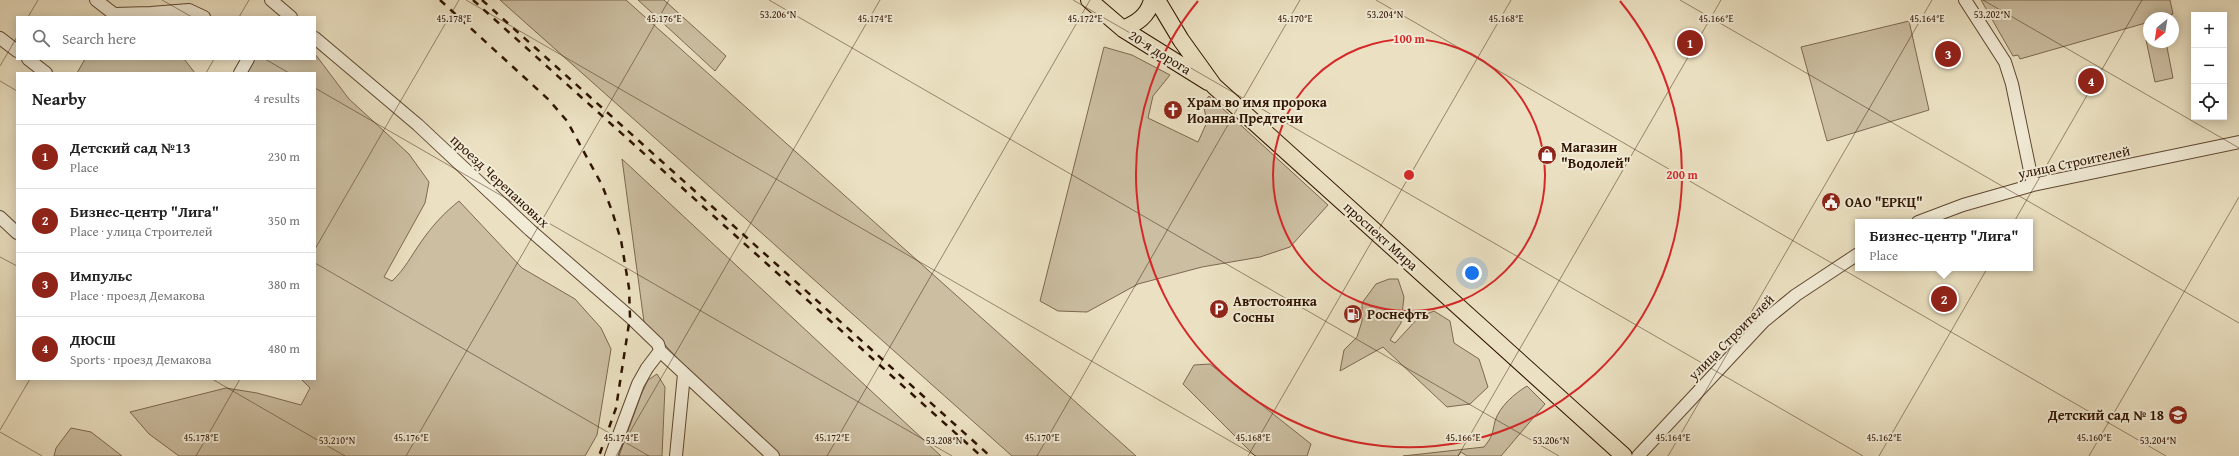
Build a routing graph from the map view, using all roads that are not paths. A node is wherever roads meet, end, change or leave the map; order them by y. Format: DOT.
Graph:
graph roads {
  1 [pos="96,0"];
  2 [pos="1090,0"];
  3 [pos="1152,0"];
  4 [pos="1157,0"];
  5 [pos="1965,0"];
  6 [pos="275,8"];
  7 [pos="202,16"];
  8 [pos="289,16"];
  9 [pos="1123,28"];
  10 [pos="0,38"];
  11 [pos="316,39"];
  12 [pos="16,50"];
  13 [pos="29,60"];
  14 [pos="247,60"];
  15 [pos="45,72"];
  16 [pos="241,72"];
  17 [pos="1214,86"];
  18 [pos="2239,142"];
  19 [pos="2033,185"];
  20 [pos="0,217"];
  21 [pos="1926,219"];
  22 [pos="16,232"];
  23 [pos="1855,256"];
  24 [pos="660,350"];
  25 [pos="684,374"];
  26 [pos="611,456"];
  27 [pos="676,456"];
  28 [pos="773,456"];
  29 [pos="1624,456"];
  30 [pos="1638,456"];
  1 -- 7 [label="street"];
  2 -- 9 [label="main road, 20-я дорога"];
  3 -- 9 [label="main road"];
  4 -- 17 [label="main road, проспект Мира"];
  5 -- 19 [label="street"];
  6 -- 8 [label="street"];
  9 -- 17 [label="main road, 20-я дорога"];
  10 -- 12 [label="street"];
  11 -- 24 [label="street, проезд Черепановых"];
  13 -- 15 [label="street"];
  14 -- 16 [label="street"];
  17 -- 29 [label="main road, проспект Мира"];
  18 -- 19 [label="street, улица Строителей"];
  19 -- 21 [label="street, улица Строителей"];
  20 -- 22 [label="street"];
  23 -- 30 [label="street, улица Строителей"];
  24 -- 25 [label="street, проезд Черепановых"];
  24 -- 26 [label="street"];
  25 -- 27 [label="street"];
  25 -- 28 [label="street, проезд Черепановых"];
}
